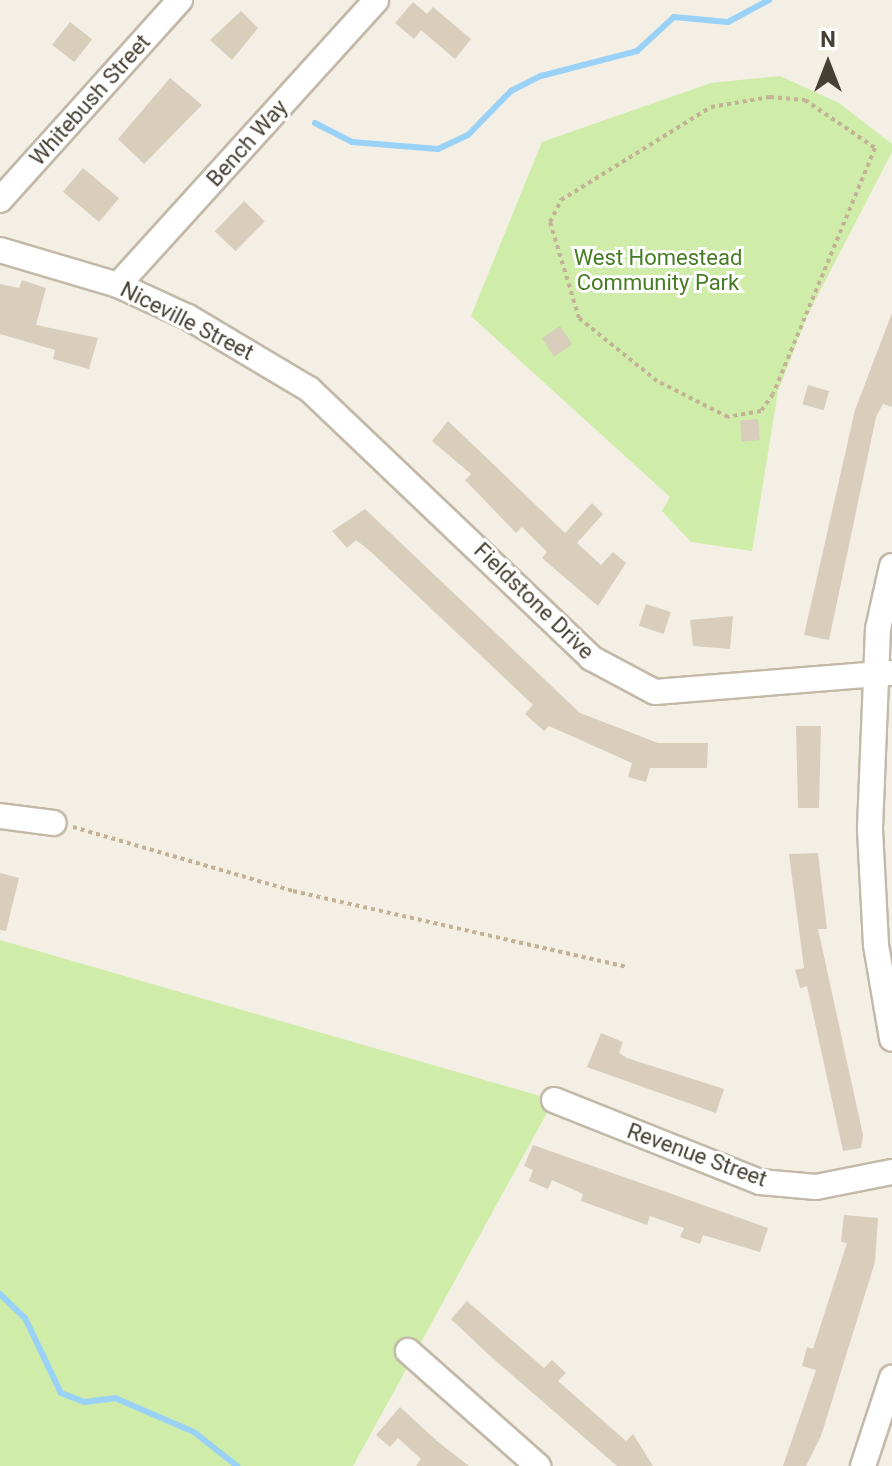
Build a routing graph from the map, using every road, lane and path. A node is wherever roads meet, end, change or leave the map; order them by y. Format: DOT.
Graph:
graph roads {
  1 [pos="180,0"];
  2 [pos="376,0"];
  3 [pos="0,200"];
  4 [pos="0,250"];
  5 [pos="557,260"];
  6 [pos="118,285"];
  7 [pos="355,430"];
  8 [pos="892,566"];
  9 [pos="884,674"];
  10 [pos="0,816"];
  11 [pos="54,823"];
  12 [pos="628,967"];
  13 [pos="892,1039"];
  14 [pos="554,1100"];
  15 [pos="892,1172"];
  16 [pos="408,1351"];
  17 [pos="892,1378"];
  18 [pos="538,1466"];
  19 [pos="863,1466"];
  1 -- 3 [label="street, Whitebush Street"];
  2 -- 6 [label="street, Bench Way"];
  4 -- 6 [label="street, Niceville Street"];
  5 -- 5 [label="path"];
  6 -- 7 [label="street, Niceville Street"];
  7 -- 9 [label="street, Fieldstone Drive"];
  8 -- 9 [label="street"];
  9 -- 13 [label="street"];
  10 -- 11 [label="street"];
  11 -- 12 [label="path"];
  14 -- 15 [label="street, Revenue Street"];
  16 -- 18 [label="street"];
  17 -- 19 [label="street"];
}
